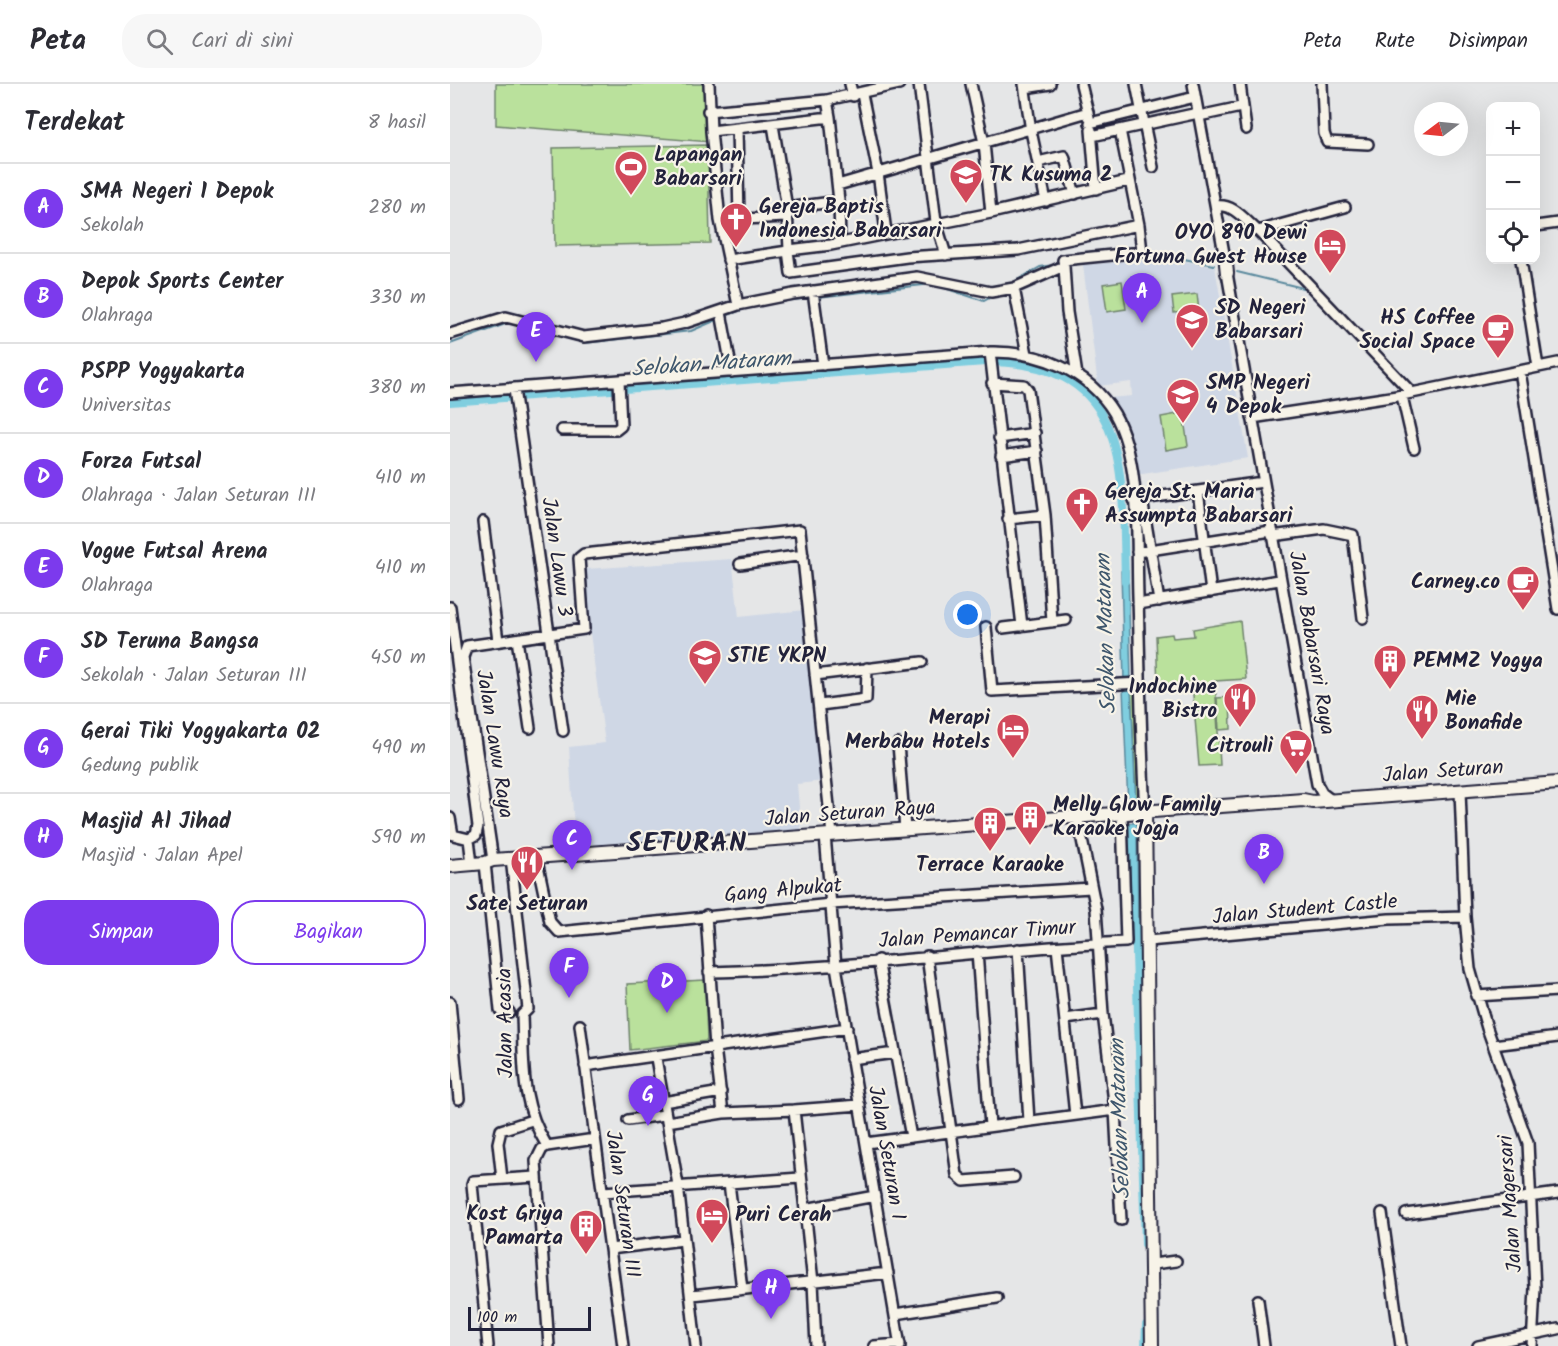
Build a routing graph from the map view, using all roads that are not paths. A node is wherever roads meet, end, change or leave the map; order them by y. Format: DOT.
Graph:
graph roads {
  1 [pos="709,84"];
  2 [pos="850,84"];
  3 [pos="899,84"];
  4 [pos="919,84"];
  5 [pos="970,84"];
  6 [pos="1050,84"];
  7 [pos="1081,84"];
  8 [pos="1136,84"];
  9 [pos="1192,84"];
  10 [pos="1240,84"];
  11 [pos="1322,84"];
  12 [pos="1024,86"];
  13 [pos="858,95"];
  14 [pos="1195,97"];
  15 [pos="826,99"];
  16 [pos="1241,107"];
  17 [pos="1141,110"];
  18 [pos="708,111"];
  19 [pos="1088,112"];
  20 [pos="1198,115"];
  21 [pos="830,117"];
  22 [pos="1090,123"];
  23 [pos="773,125"];
  24 [pos="1145,125"];
  25 [pos="737,128"];
  26 [pos="1246,129"];
  27 [pos="1120,130"];
  28 [pos="711,131"];
  29 [pos="1031,131"];
  30 [pos="1092,136"];
  31 [pos="984,143"];
  32 [pos="1368,144"];
  33 [pos="927,158"];
  34 [pos="1038,162"];
  35 [pos="1154,167"];
  36 [pos="878,173"];
  37 [pos="1128,181"];
  38 [pos="838,185"];
  39 [pos="1096,189"];
  40 [pos="1075,194"];
  41 [pos="718,196"];
  42 [pos="738,196"];
  43 [pos="839,201"];
  44 [pos="1046,201"];
  45 [pos="1216,206"];
  46 [pos="1344,207"];
  47 [pos="787,213"];
  48 [pos="991,213"];
  49 [pos="739,218"];
  50 [pos="720,220"];
  51 [pos="936,222"];
  52 [pos="1558,224"];
  53 [pos="1140,225"];
  54 [pos="1540,226"];
  55 [pos="1258,231"];
  56 [pos="886,232"];
  57 [pos="840,243"];
  58 [pos="946,255"];
  59 [pos="728,260"];
  60 [pos="1522,264"];
  61 [pos="1064,266"];
  62 [pos="1014,288"];
  63 [pos="814,296"];
  64 [pos="738,305"];
  65 [pos="721,314"];
  66 [pos="450,334"];
  67 [pos="990,354"];
  68 [pos="1027,354"];
  69 [pos="1558,363"];
  70 [pos="824,365"];
  71 [pos="1538,367"];
  72 [pos="1520,371"];
  73 [pos="732,372"];
  74 [pos="1077,375"];
  75 [pos="992,379"];
  76 [pos="619,384"];
  77 [pos="514,391"];
  78 [pos="450,393"];
  79 [pos="1412,393"];
  80 [pos="1402,396"];
  81 [pos="1252,418"];
  82 [pos="562,430"];
  83 [pos="1035,433"];
  84 [pos="999,438"];
  85 [pos="1414,448"];
  86 [pos="1037,451"];
  87 [pos="1001,456"];
  88 [pos="1263,482"];
  89 [pos="1198,491"];
  90 [pos="1138,499"];
  91 [pos="1044,515"];
  92 [pos="1008,519"];
  93 [pos="483,522"];
  94 [pos="1271,533"];
  95 [pos="1203,542"];
  96 [pos="1150,550"];
  97 [pos="1137,552"];
  98 [pos="803,555"];
  99 [pos="740,564"];
  100 [pos="1556,579"];
  101 [pos="1279,580"];
  102 [pos="1212,592"];
  103 [pos="1159,601"];
  104 [pos="1138,604"];
  105 [pos="450,607"];
  106 [pos="1558,609"];
  107 [pos="1363,618"];
  108 [pos="1066,620"];
  109 [pos="1052,622"];
  110 [pos="451,623"];
  111 [pos="1022,626"];
  112 [pos="986,627"];
  113 [pos="1003,628"];
  114 [pos="549,634"];
  115 [pos="517,639"];
  116 [pos="498,641"];
  117 [pos="452,645"];
  118 [pos="922,662"];
  119 [pos="867,668"];
  120 [pos="815,675"];
  121 [pos="1132,683"];
  122 [pos="820,705"];
  123 [pos="530,728"];
  124 [pos="562,730"];
  125 [pos="897,744"];
  126 [pos="1558,783"];
  127 [pos="1317,784"];
  128 [pos="1460,791"];
  129 [pos="1330,799"];
  130 [pos="1303,800"];
  131 [pos="1143,811"];
  132 [pos="1124,814"];
  133 [pos="1077,817"];
  134 [pos="450,818"];
  135 [pos="904,829"];
  136 [pos="828,835"];
  137 [pos="469,839"];
  138 [pos="536,856"];
  139 [pos="511,858"];
  140 [pos="483,862"];
  141 [pos="450,866"];
  142 [pos="1091,888"];
  143 [pos="831,904"];
  144 [pos="706,915"];
  145 [pos="1465,917"];
  146 [pos="1127,936"];
  147 [pos="1145,938"];
  148 [pos="1098,944"];
  149 [pos="1057,947"];
  150 [pos="1018,950"];
  151 [pos="977,952"];
  152 [pos="927,956"];
  153 [pos="878,960"];
  154 [pos="836,965"];
  155 [pos="709,972"];
  156 [pos="1558,991"];
  157 [pos="1476,996"];
  158 [pos="450,1002"];
  159 [pos="509,1012"];
  160 [pos="1103,1014"];
  161 [pos="1065,1019"];
  162 [pos="580,1025"];
  163 [pos="847,1028"];
  164 [pos="1558,1037"];
  165 [pos="1493,1045"];
  166 [pos="715,1047"];
  167 [pos="895,1053"];
  168 [pos="656,1058"];
  169 [pos="851,1059"];
  170 [pos="585,1066"];
  171 [pos="721,1092"];
  172 [pos="459,1099"];
  173 [pos="669,1101"];
  174 [pos="860,1105"];
  175 [pos="794,1110"];
  176 [pos="1114,1110"];
  177 [pos="723,1113"];
  178 [pos="1074,1115"];
  179 [pos="666,1119"];
  180 [pos="532,1120"];
  181 [pos="628,1120"];
  182 [pos="1029,1121"];
  183 [pos="990,1126"];
  184 [pos="949,1132"];
  185 [pos="911,1137"];
  186 [pos="595,1139"];
  187 [pos="866,1143"];
  188 [pos="547,1146"];
  189 [pos="536,1177"];
  190 [pos="1014,1177"];
  191 [pos="800,1178"];
  192 [pos="502,1179"];
  193 [pos="729,1183"];
  194 [pos="678,1185"];
  195 [pos="603,1192"];
  196 [pos="1558,1192"];
  197 [pos="875,1196"];
  198 [pos="1531,1197"];
  199 [pos="805,1209"];
  200 [pos="1382,1213"];
  201 [pos="1406,1214"];
  202 [pos="1121,1220"];
  203 [pos="683,1240"];
  204 [pos="610,1249"];
  205 [pos="1176,1261"];
  206 [pos="1153,1263"];
  207 [pos="888,1273"];
  208 [pos="813,1282"];
  209 [pos="742,1289"];
  210 [pos="692,1295"];
  211 [pos="997,1298"];
  212 [pos="1258,1300"];
  213 [pos="895,1314"];
  214 [pos="1558,1329"];
  215 [pos="1532,1341"];
  216 [pos="900,1345"];
  217 [pos="488,1346"];
  218 [pos="549,1346"];
  219 [pos="623,1346"];
  220 [pos="696,1346"];
  221 [pos="816,1346"];
  222 [pos="874,1346"];
  223 [pos="1152,1346"];
  224 [pos="1264,1346"];
  225 [pos="1401,1346"];
  226 [pos="1478,1346"];
  1 -- 18 [label="street"];
  2 -- 13 [label="street"];
  3 -- 13 [label="street"];
  4 -- 33 [label="street"];
  5 -- 31 [label="street"];
  6 -- 12 [label="street"];
  7 -- 19 [label="street"];
  8 -- 17 [label="street"];
  9 -- 14 [label="street, Jalan Babarsari Raya"];
  10 -- 16 [label="street"];
  11 -- 32 [label="street"];
  12 -- 29 [label="street"];
  13 -- 15 [label="street"];
  13 -- 36 [label="street"];
  14 -- 17 [label="street"];
  14 -- 20 [label="street, Jalan Babarsari Raya"];
  15 -- 18 [label="street"];
  15 -- 21 [label="street"];
  16 -- 20 [label="street"];
  16 -- 26 [label="street"];
  17 -- 22 [label="street"];
  17 -- 24 [label="street"];
  18 -- 28 [label="street"];
  19 -- 22 [label="street"];
  19 -- 29 [label="street"];
  20 -- 24 [label="street"];
  20 -- 45 [label="street, Jalan Babarsari Raya"];
  21 -- 23 [label="street"];
  21 -- 38 [label="street"];
  22 -- 30 [label="street"];
  23 -- 25 [label="street"];
  23 -- 47 [label="street"];
  24 -- 27 [label="street"];
  24 -- 35 [label="street"];
  25 -- 28 [label="street"];
  25 -- 42 [label="street"];
  27 -- 30 [label="street"];
  27 -- 37 [label="street"];
  28 -- 41 [label="street"];
  29 -- 31 [label="street"];
  29 -- 34 [label="street"];
  30 -- 39 [label="street"];
  31 -- 33 [label="street"];
  31 -- 48 [label="street"];
  33 -- 36 [label="street"];
  33 -- 51 [label="street"];
  34 -- 40 [label="street"];
  34 -- 44 [label="street"];
  36 -- 38 [label="street"];
  36 -- 56 [label="street"];
  37 -- 39 [label="street"];
  37 -- 53 [label="street"];
  38 -- 43 [label="street"];
  39 -- 40 [label="street"];
  40 -- 44 [label="street"];
  41 -- 42 [label="street"];
  41 -- 50 [label="street"];
  42 -- 49 [label="street"];
  43 -- 47 [label="street"];
  43 -- 57 [label="street"];
  44 -- 48 [label="street"];
  45 -- 55 [label="street"];
  45 -- 81 [label="street, Jalan Babarsari Raya"];
  46 -- 55 [label="street"];
  47 -- 49 [label="street"];
  47 -- 57 [label="street"];
  48 -- 51 [label="street"];
  49 -- 50 [label="street"];
  50 -- 59 [label="street"];
  51 -- 56 [label="street"];
  51 -- 58 [label="street"];
  52 -- 54 [label="street"];
  53 -- 58 [label="street"];
  53 -- 61 [label="street"];
  55 -- 79 [label="street"];
  56 -- 57 [label="street"];
  58 -- 59 [label="street"];
  59 -- 64 [label="street"];
  60 -- 71 [label="street"];
  61 -- 62 [label="street"];
  61 -- 74 [label="street"];
  62 -- 63 [label="street"];
  62 -- 68 [label="street"];
  63 -- 64 [label="street"];
  63 -- 70 [label="street"];
  64 -- 65 [label="street"];
  65 -- 66 [label="street"];
  65 -- 73 [label="street"];
  67 -- 68 [label="street"];
  67 -- 70 [label="street"];
  67 -- 75 [label="street"];
  68 -- 74 [label="street"];
  69 -- 71 [label="street"];
  70 -- 73 [label="street"];
  71 -- 72 [label="street"];
  72 -- 79 [label="street"];
  72 -- 100 [label="street"];
  73 -- 76 [label="street"];
  74 -- 90 [label="street"];
  75 -- 83 [label="street"];
  75 -- 84 [label="street"];
  76 -- 77 [label="street"];
  76 -- 82 [label="street"];
  77 -- 78 [label="street"];
  77 -- 114 [label="street, Jalan Lawu 3"];
  79 -- 80 [label="street"];
  80 -- 81 [label="street"];
  80 -- 85 [label="street"];
  81 -- 88 [label="street, Jalan Babarsari Raya"];
  83 -- 84 [label="street"];
  83 -- 86 [label="street"];
  84 -- 87 [label="street"];
  86 -- 87 [label="street"];
  86 -- 91 [label="street"];
  87 -- 92 [label="street"];
  88 -- 89 [label="street"];
  88 -- 94 [label="street, Jalan Babarsari Raya"];
  89 -- 90 [label="street"];
  89 -- 95 [label="street"];
  90 -- 96 [label="street"];
  90 -- 97 [label="street"];
  91 -- 92 [label="street"];
  91 -- 109 [label="street"];
  92 -- 111 [label="street"];
  93 -- 116 [label="street"];
  94 -- 95 [label="street"];
  94 -- 101 [label="street, Jalan Babarsari Raya"];
  94 -- 107 [label="street"];
  95 -- 96 [label="street"];
  95 -- 102 [label="street"];
  96 -- 97 [label="street"];
  96 -- 103 [label="street"];
  97 -- 104 [label="street"];
  98 -- 99 [label="street"];
  98 -- 114 [label="street, Jalan Lawu Raya"];
  98 -- 120 [label="street"];
  100 -- 106 [label="street"];
  101 -- 102 [label="street"];
  101 -- 127 [label="street, Jalan Babarsari Raya"];
  102 -- 103 [label="street"];
  103 -- 104 [label="street"];
  104 -- 121 [label="street"];
  105 -- 110 [label="street"];
  108 -- 109 [label="street"];
  109 -- 111 [label="street"];
  110 -- 117 [label="street"];
  111 -- 113 [label="street"];
  112 -- 121 [label="street"];
  114 -- 115 [label="street, Jalan Lawu Raya"];
  114 -- 124 [label="street, Jalan Lawu 3"];
  115 -- 116 [label="street, Jalan Lawu Raya"];
  115 -- 123 [label="street"];
  116 -- 140 [label="street, Jalan Lawu Raya"];
  117 -- 137 [label="street"];
  118 -- 119 [label="street"];
  119 -- 120 [label="street"];
  119 -- 122 [label="street"];
  120 -- 122 [label="street"];
  121 -- 131 [label="street"];
  122 -- 136 [label="street"];
  125 -- 135 [label="street"];
  126 -- 128 [label="main road, Jalan Seturan"];
  127 -- 129 [label="street"];
  127 -- 130 [label="street"];
  128 -- 129 [label="main road, Jalan Seturan"];
  128 -- 145 [label="street, Jalan Magersari"];
  129 -- 130 [label="main road, Jalan Seturan"];
  130 -- 131 [label="main road"];
  131 -- 132 [label="main road, Jalan Seturan Raya"];
  131 -- 147 [label="main road"];
  132 -- 133 [label="main road, Jalan Seturan Raya"];
  132 -- 146 [label="street"];
  133 -- 135 [label="main road, Jalan Seturan Raya"];
  133 -- 142 [label="street, Jalan Pemancar Timur"];
  134 -- 137 [label="street"];
  135 -- 136 [label="main road, Jalan Seturan Raya"];
  136 -- 138 [label="main road, Jalan Seturan Raya"];
  136 -- 143 [label="street"];
  137 -- 140 [label="street"];
  138 -- 139 [label="main road, Jalan Seturan Raya"];
  138 -- 144 [label="street, Gang Alpukat"];
  139 -- 140 [label="main road, Jalan Seturan Raya"];
  139 -- 180 [label="street, Jalan Acasia"];
  140 -- 141 [label="main road, Jalan Seturan Raya"];
  140 -- 159 [label="street"];
  142 -- 143 [label="street, Gang Alpukat"];
  142 -- 148 [label="street, Jalan Pemancar Timur"];
  143 -- 144 [label="street, Gang Alpukat"];
  143 -- 154 [label="street"];
  144 -- 155 [label="street"];
  145 -- 147 [label="street, Jalan Student Castle"];
  145 -- 157 [label="street, Jalan Magersari"];
  146 -- 147 [label="street"];
  146 -- 148 [label="street"];
  147 -- 206 [label="main road"];
  148 -- 149 [label="street, Jalan Pemancar Timur"];
  148 -- 160 [label="street"];
  149 -- 150 [label="street, Jalan Pemancar Timur"];
  149 -- 161 [label="street"];
  150 -- 151 [label="street, Jalan Pemancar Timur"];
  150 -- 182 [label="street"];
  151 -- 152 [label="street, Jalan Pemancar Timur"];
  151 -- 183 [label="street"];
  152 -- 153 [label="street, Jalan Pemancar Timur"];
  152 -- 184 [label="street"];
  153 -- 154 [label="street, Jalan Pemancar Timur"];
  153 -- 167 [label="street"];
  154 -- 155 [label="street, Jalan Pemancar Timur"];
  154 -- 163 [label="street, Jalan Seturan I"];
  155 -- 166 [label="street"];
  156 -- 157 [label="street"];
  157 -- 165 [label="street, Jalan Magersari"];
  158 -- 172 [label="street"];
  160 -- 161 [label="street"];
  160 -- 176 [label="street"];
  161 -- 178 [label="street"];
  162 -- 170 [label="street, Jalan Seturan III"];
  163 -- 166 [label="street"];
  163 -- 169 [label="street, Jalan Seturan I"];
  164 -- 165 [label="street"];
  165 -- 198 [label="street, Jalan Magersari"];
  166 -- 168 [label="street"];
  166 -- 171 [label="street"];
  167 -- 169 [label="street"];
  167 -- 185 [label="street"];
  168 -- 170 [label="street"];
  168 -- 179 [label="street"];
  169 -- 174 [label="street, Jalan Seturan I"];
  170 -- 186 [label="street, Jalan Seturan III"];
  171 -- 173 [label="street"];
  171 -- 177 [label="street"];
  174 -- 175 [label="street"];
  174 -- 187 [label="street, Jalan Seturan I"];
  175 -- 177 [label="street"];
  175 -- 191 [label="street"];
  176 -- 178 [label="street"];
  176 -- 202 [label="street"];
  177 -- 179 [label="street"];
  178 -- 182 [label="street"];
  179 -- 181 [label="street"];
  179 -- 194 [label="street"];
  180 -- 188 [label="street, Jalan Acasia"];
  180 -- 192 [label="street"];
  182 -- 183 [label="street"];
  183 -- 184 [label="street"];
  184 -- 185 [label="street"];
  184 -- 190 [label="street"];
  185 -- 187 [label="street"];
  186 -- 188 [label="street"];
  186 -- 195 [label="street, Jalan Seturan III"];
  187 -- 197 [label="street, Jalan Seturan I"];
  188 -- 189 [label="street"];
  189 -- 192 [label="street"];
  189 -- 218 [label="street"];
  191 -- 193 [label="street"];
  191 -- 199 [label="street"];
  192 -- 217 [label="street"];
  193 -- 194 [label="street"];
  193 -- 209 [label="street"];
  194 -- 195 [label="street"];
  194 -- 203 [label="street"];
  195 -- 204 [label="street, Jalan Seturan III"];
  196 -- 198 [label="street"];
  197 -- 199 [label="street"];
  197 -- 207 [label="street, Jalan Seturan I"];
  198 -- 201 [label="street"];
  198 -- 215 [label="street, Jalan Magersari"];
  199 -- 208 [label="street"];
  200 -- 225 [label="street"];
  203 -- 204 [label="street"];
  203 -- 210 [label="street"];
  204 -- 219 [label="street, Jalan Seturan III"];
  205 -- 206 [label="street"];
  206 -- 223 [label="main road"];
  207 -- 208 [label="street"];
  207 -- 213 [label="street, Jalan Seturan I"];
  208 -- 209 [label="street"];
  208 -- 221 [label="street"];
  209 -- 210 [label="street"];
  210 -- 220 [label="street"];
  211 -- 213 [label="street"];
  212 -- 224 [label="street"];
  213 -- 216 [label="street, Jalan Seturan I"];
  214 -- 215 [label="street"];
  215 -- 226 [label="street"];
  216 -- 222 [label="street"];
}
